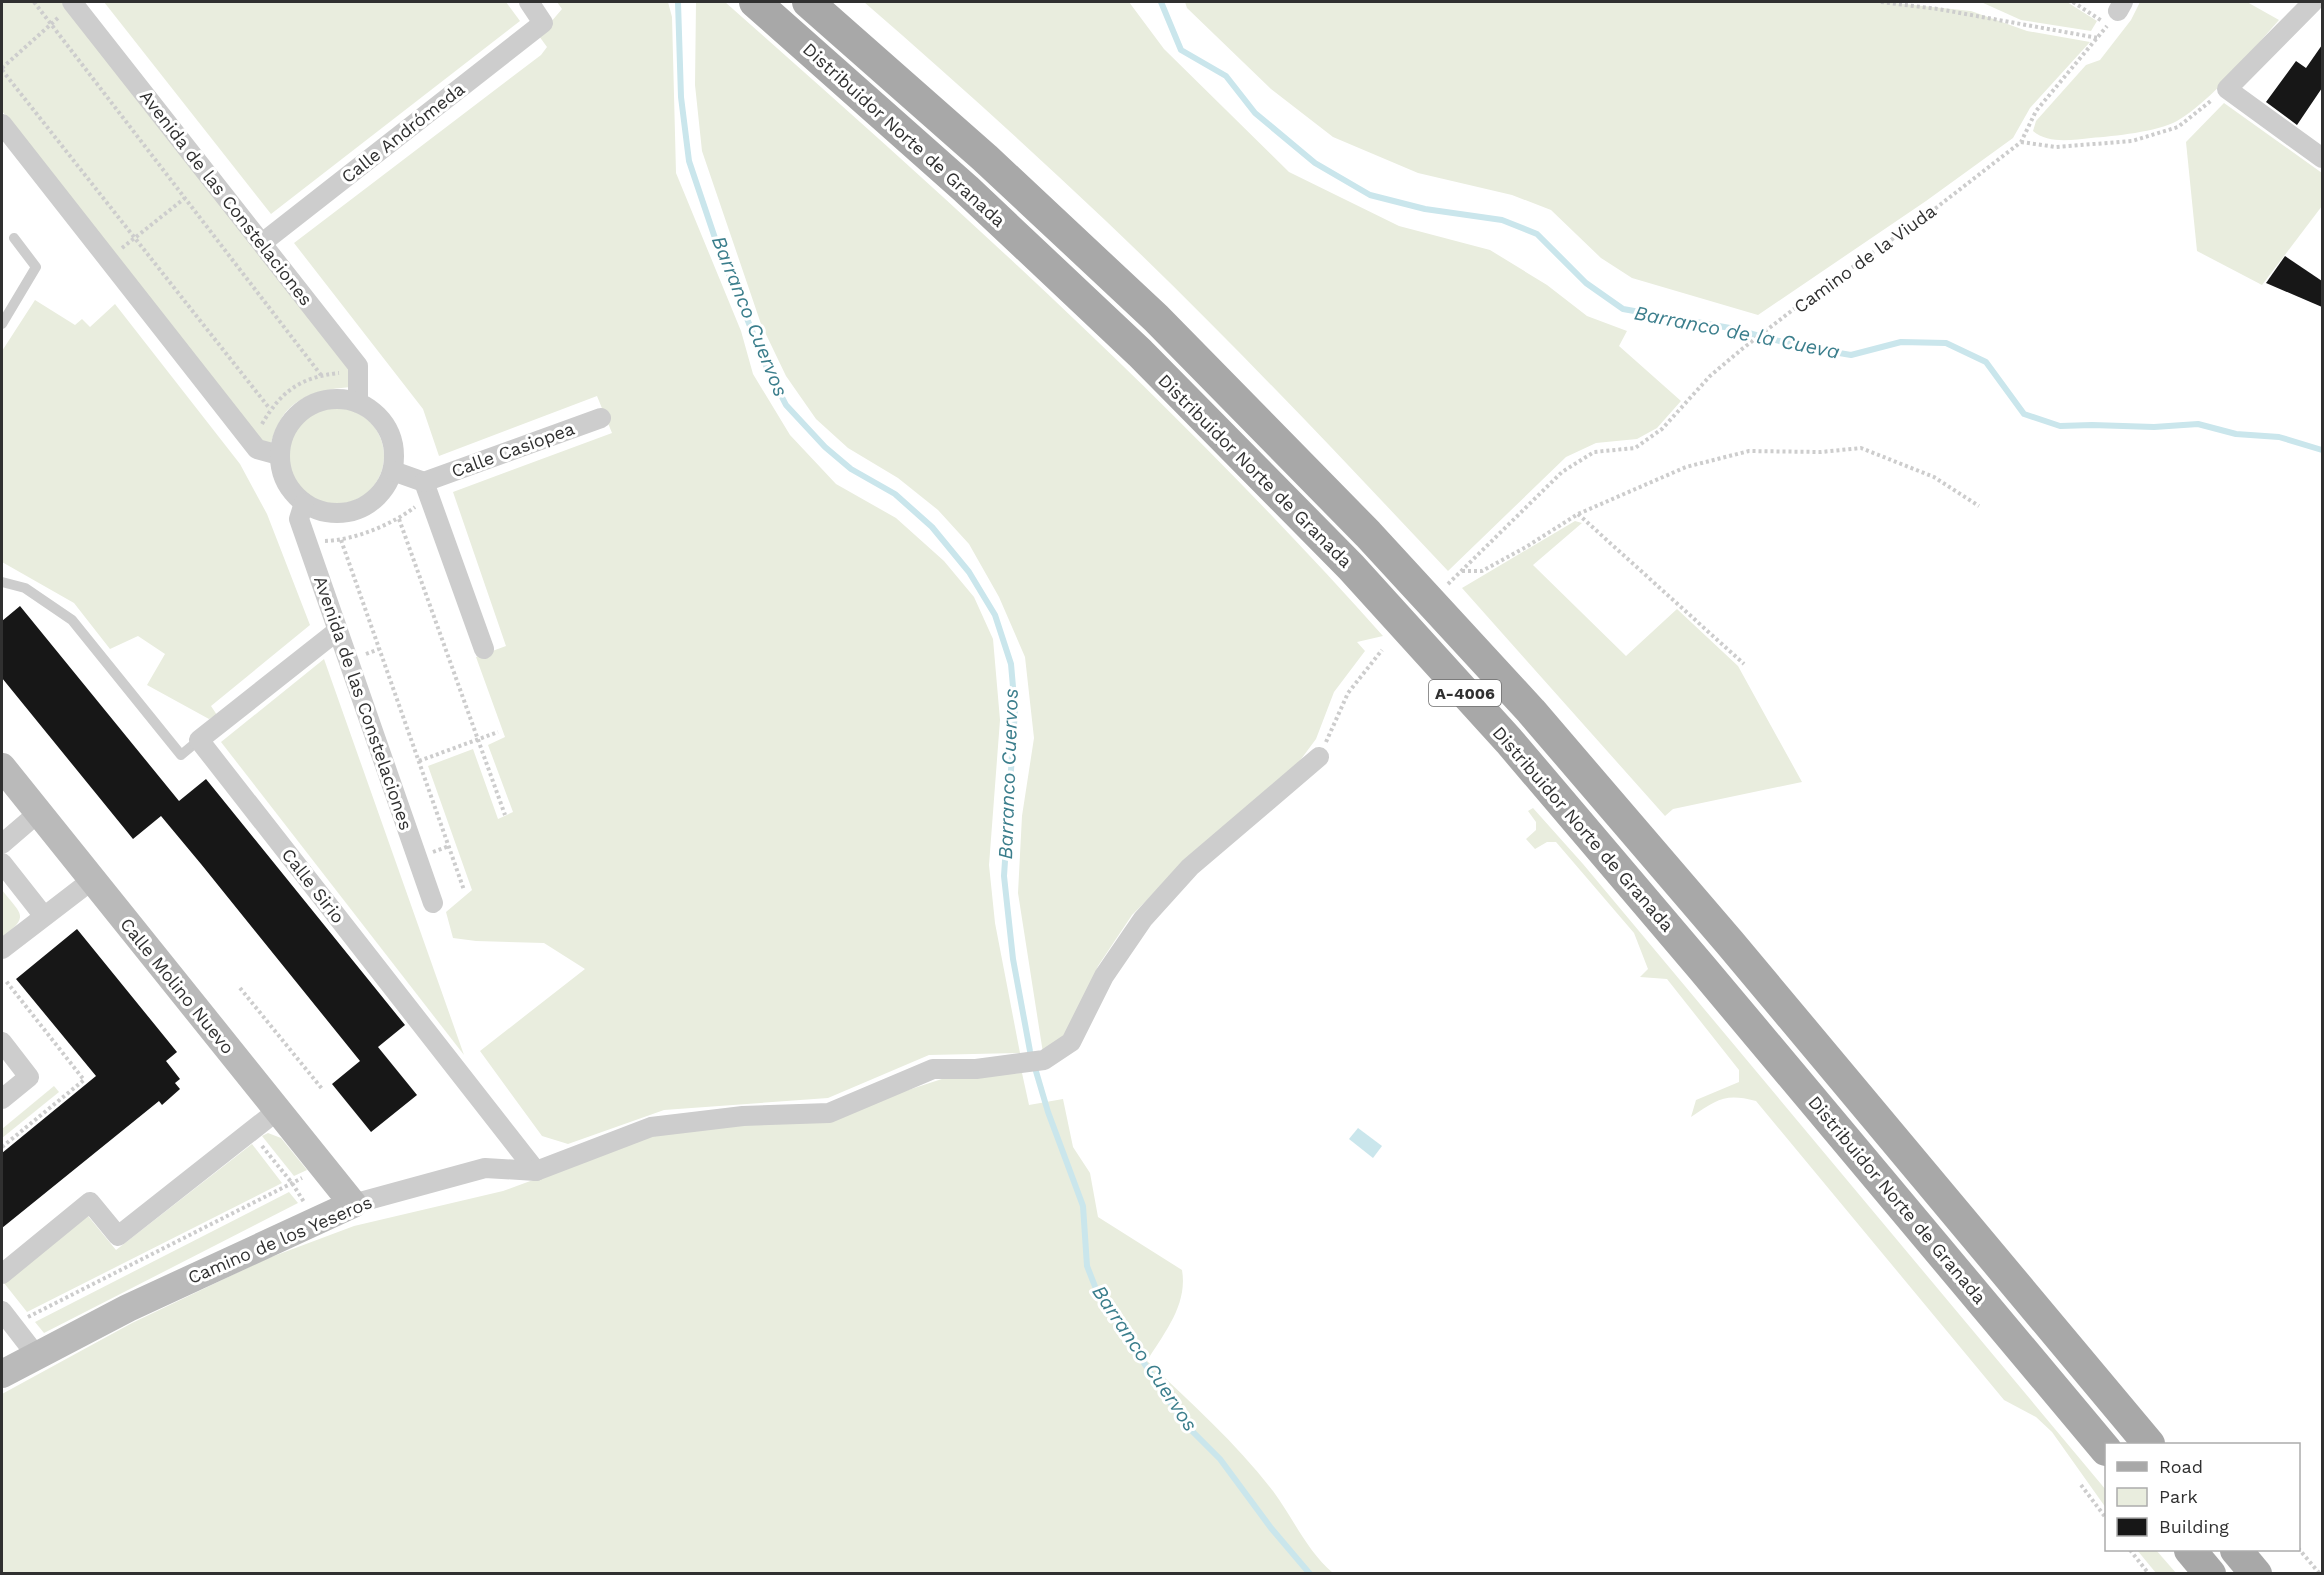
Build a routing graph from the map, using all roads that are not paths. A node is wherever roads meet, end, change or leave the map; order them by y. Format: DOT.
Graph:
graph roads {
  1 [pos="529,2"];
  2 [pos="755,2"];
  3 [pos="808,2"];
  4 [pos="2313,2"];
  5 [pos="66,9"];
  6 [pos="2,124"];
  7 [pos="2322,158"];
  8 [pos="14,238"];
  9 [pos="262,243"];
  10 [pos="2,324"];
  11 [pos="358,403"];
  12 [pos="601,418"];
  13 [pos="279,455"];
  14 [pos="393,471"];
  15 [pos="424,482"];
  16 [pos="304,503"];
  17 [pos="2,582"];
  18 [pos="337,631"];
  19 [pos="484,649"];
  20 [pos="199,740"];
  21 [pos="1319,757"];
  22 [pos="2,767"];
  23 [pos="38,813"];
  24 [pos="2,844"];
  25 [pos="2,863"];
  26 [pos="92,880"];
  27 [pos="433,903"];
  28 [pos="43,915"];
  29 [pos="2,949"];
  30 [pos="2,1042"];
  31 [pos="2,1099"];
  32 [pos="278,1110"];
  33 [pos="536,1171"];
  34 [pos="353,1204"];
  35 [pos="2,1274"];
  36 [pos="2,1311"];
  37 [pos="36,1355"];
  38 [pos="2,1374"];
  39 [pos="2148,1443"];
  40 [pos="2105,1449"];
  41 [pos="2191,1551"];
  42 [pos="2237,1551"];
  43 [pos="2210,1574"];
  44 [pos="2256,1574"];
  1 -- 9 [label="street, Calle Andrómeda"];
  2 -- 40 [label="main road, Distribuidor Norte de Granada / A-4006"];
  3 -- 39 [label="main road, Distribuidor Norte de Granada / A-4006"];
  4 -- 7 [label="street"];
  5 -- 9 [label="street, Avenida de las Constelaciones"];
  6 -- 13 [label="street"];
  8 -- 10 [label="lane"];
  9 -- 11 [label="street, Avenida de las Constelaciones"];
  11 -- 13 [label="street"];
  11 -- 14 [label="street"];
  12 -- 15 [label="street, Calle Casiopea"];
  13 -- 16 [label="street"];
  14 -- 15 [label="street"];
  14 -- 16 [label="street"];
  15 -- 19 [label="street"];
  16 -- 18 [label="street, Avenida de las Constelaciones"];
  17 -- 20 [label="lane"];
  18 -- 20 [label="street"];
  18 -- 27 [label="street, Avenida de las Constelaciones"];
  20 -- 33 [label="street, Calle Sirio"];
  21 -- 33 [label="street, Camino de los Yeseros"];
  22 -- 23 [label="street, Calle Molino Nuevo"];
  23 -- 24 [label="street"];
  23 -- 26 [label="street, Calle Molino Nuevo"];
  25 -- 28 [label="street"];
  26 -- 28 [label="street"];
  26 -- 32 [label="street, Calle Molino Nuevo"];
  28 -- 29 [label="street"];
  30 -- 31 [label="street"];
  32 -- 34 [label="street, Calle Molino Nuevo"];
  32 -- 35 [label="street"];
  33 -- 34 [label="street, Camino de los Yeseros"];
  34 -- 37 [label="street, Camino de los Yeseros"];
  36 -- 37 [label="street"];
  37 -- 38 [label="street, Camino de los Yeseros"];
  41 -- 43 [label="main road"];
  42 -- 44 [label="main road"];
}
